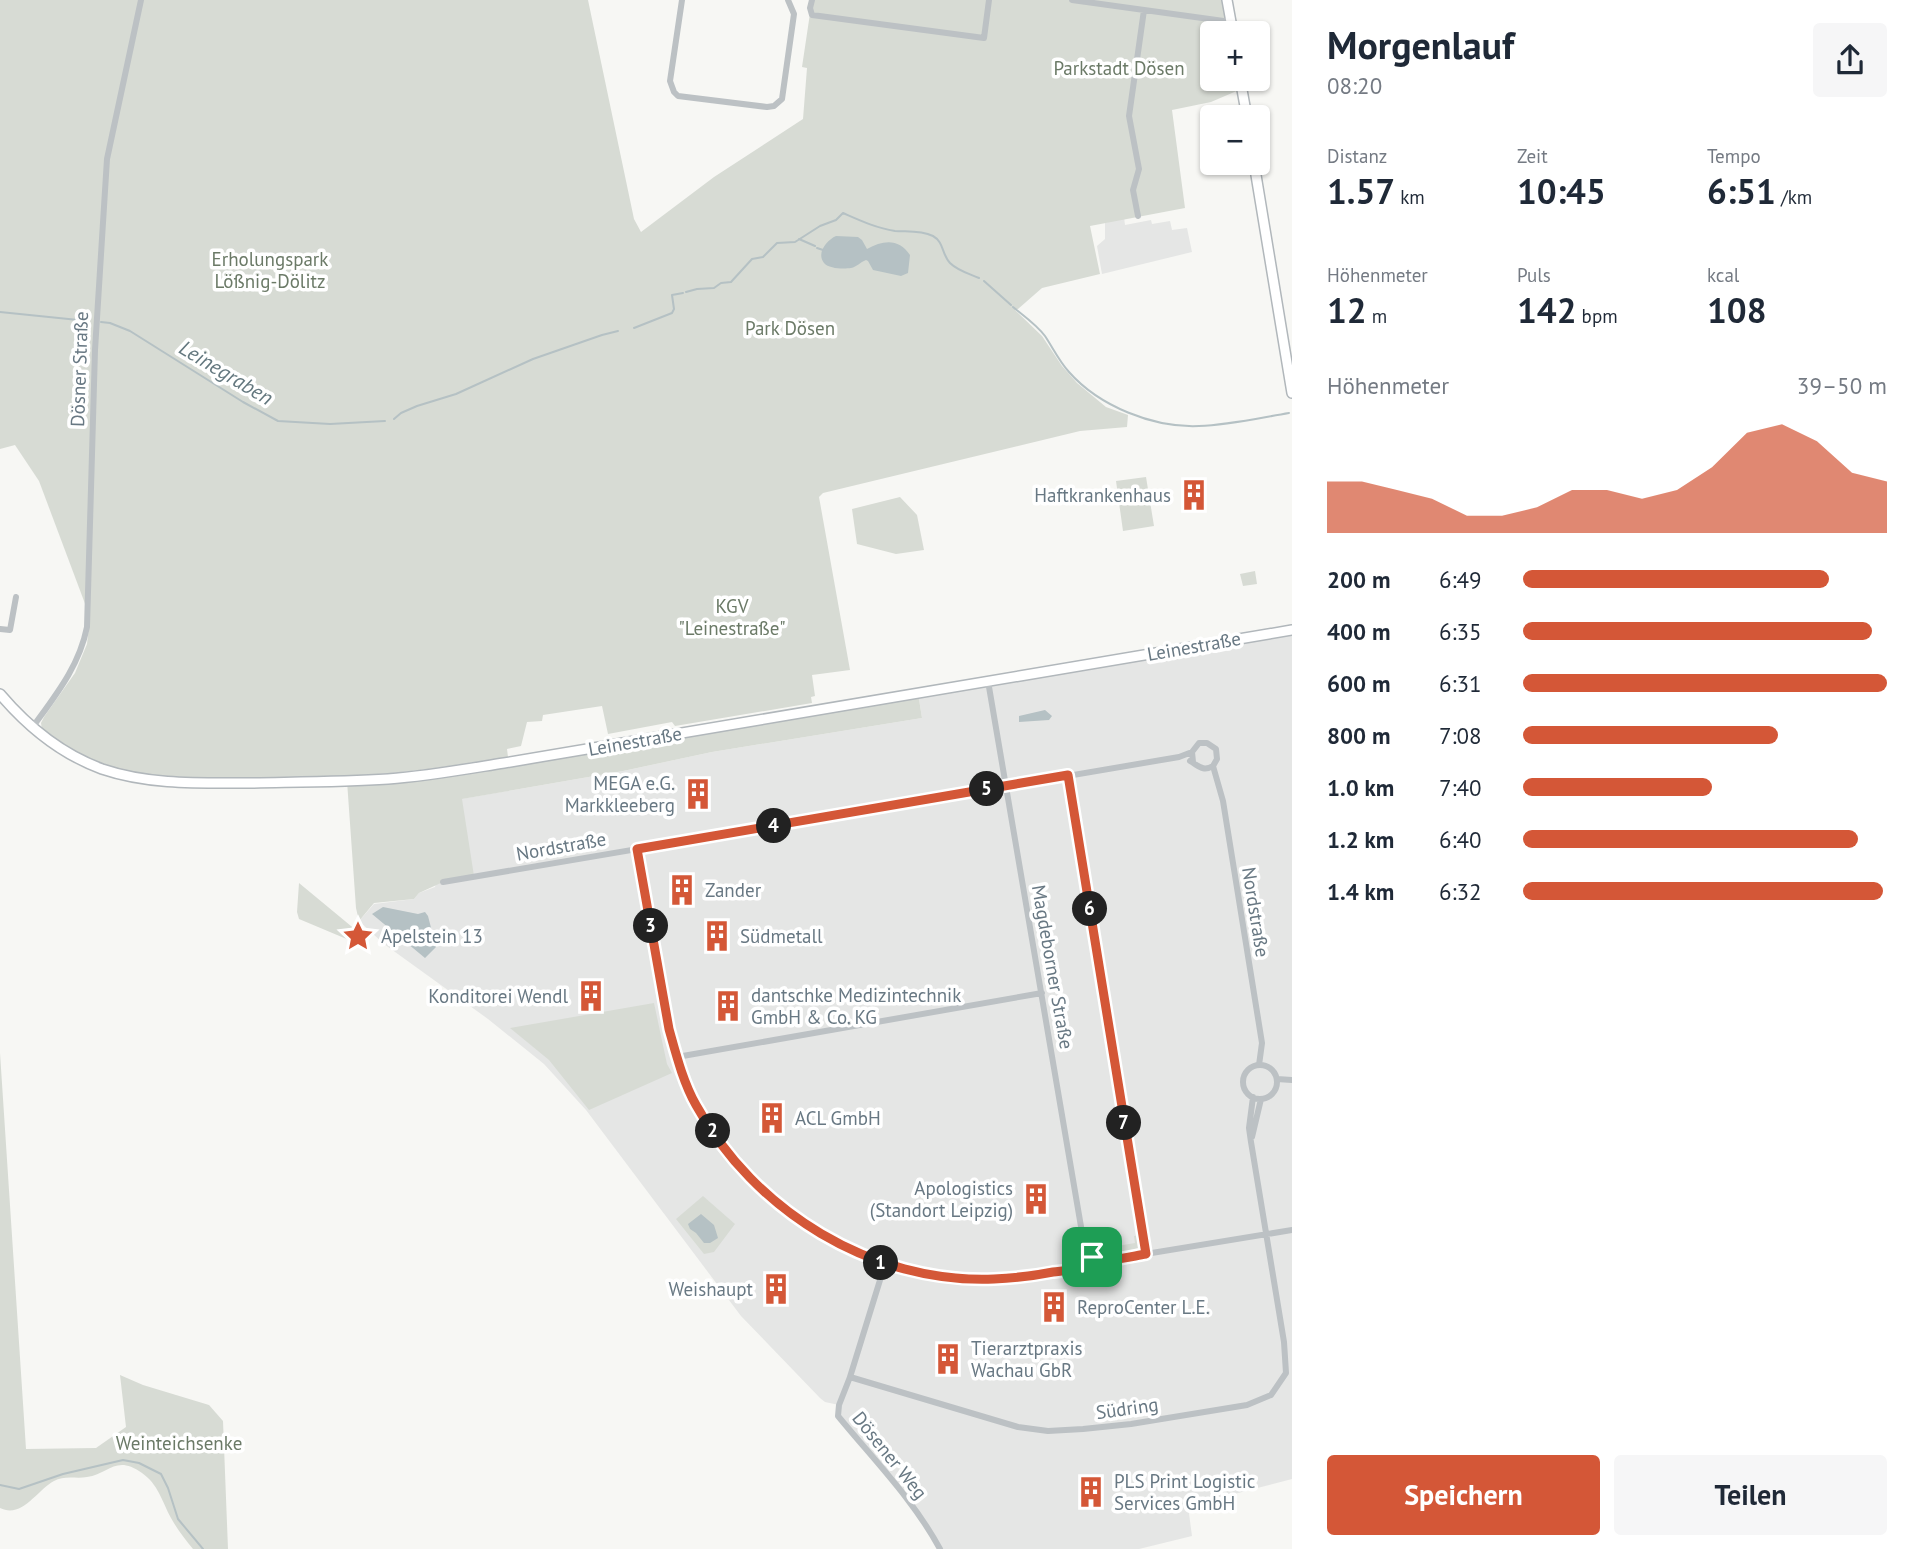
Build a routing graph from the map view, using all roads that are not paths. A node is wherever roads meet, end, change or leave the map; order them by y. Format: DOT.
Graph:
graph roads {
  1 [pos="141,0"];
  2 [pos="682,0"];
  3 [pos="788,0"];
  4 [pos="812,0"];
  5 [pos="989,0"];
  6 [pos="1072,0"];
  7 [pos="1227,0"];
  8 [pos="1144,10"];
  9 [pos="1224,21"];
  10 [pos="1231,21"];
  11 [pos="1256,175"];
  12 [pos="1138,216"];
  13 [pos="1292,393"];
  14 [pos="16,597"];
  15 [pos="0,629"];
  16 [pos="1292,630"];
  17 [pos="988,681"];
  18 [pos="0,694"];
  19 [pos="32,728"];
  20 [pos="1192,752"];
  21 [pos="1181,757"];
  22 [pos="1193,762"];
  23 [pos="1213,766"];
  24 [pos="1068,775"];
  25 [pos="1006,786"];
  26 [pos="637,849"];
  27 [pos="443,882"];
  28 [pos="1042,993"];
  29 [pos="677,1057"];
  30 [pos="1259,1065"];
  31 [pos="1277,1080"];
  32 [pos="1292,1080"];
  33 [pos="1257,1098"];
  34 [pos="1292,1230"];
  35 [pos="1265,1234"];
  36 [pos="1146,1254"];
  37 [pos="1092,1257"];
  38 [pos="885,1264"];
  39 [pos="850,1377"];
  40 [pos="940,1549"];
  1 -- 19 [label="street, Dösner Straße"];
  2 -- 3 [label="street"];
  4 -- 5 [label="street"];
  6 -- 8 [label="street"];
  7 -- 10 [label="main road"];
  8 -- 9 [label="street"];
  8 -- 12 [label="street"];
  11 -- 13 [label="main road"];
  14 -- 15 [label="street"];
  16 -- 17 [label="main road, Leinestraße"];
  17 -- 19 [label="main road, Leinestraße"];
  17 -- 25 [label="street, Magdeborner Straße"];
  18 -- 19 [label="main road, Leinestraße"];
  20 -- 21 [label="street, Nordstraße"];
  20 -- 22 [label="street"];
  20 -- 23 [label="street, Nordstraße"];
  21 -- 22 [label="street"];
  21 -- 24 [label="street, Nordstraße"];
  22 -- 23 [label="street"];
  23 -- 30 [label="street, Nordstraße"];
  24 -- 25 [label="street, Nordstraße"];
  24 -- 36 [label="street"];
  25 -- 26 [label="street, Nordstraße"];
  25 -- 28 [label="street, Magdeborner Straße"];
  26 -- 27 [label="street, Nordstraße"];
  26 -- 29 [label="street"];
  28 -- 29 [label="street"];
  28 -- 37 [label="street, Magdeborner Straße"];
  29 -- 38 [label="street"];
  30 -- 31 [label="street"];
  30 -- 33 [label="street, Nordstraße"];
  31 -- 32 [label="street"];
  31 -- 33 [label="street"];
  33 -- 35 [label="street, Südring"];
  34 -- 35 [label="street"];
  35 -- 36 [label="street"];
  35 -- 39 [label="street, Südring"];
  36 -- 37 [label="street"];
  37 -- 38 [label="street"];
  38 -- 39 [label="street"];
  39 -- 40 [label="street, Dösener Weg"];
}
